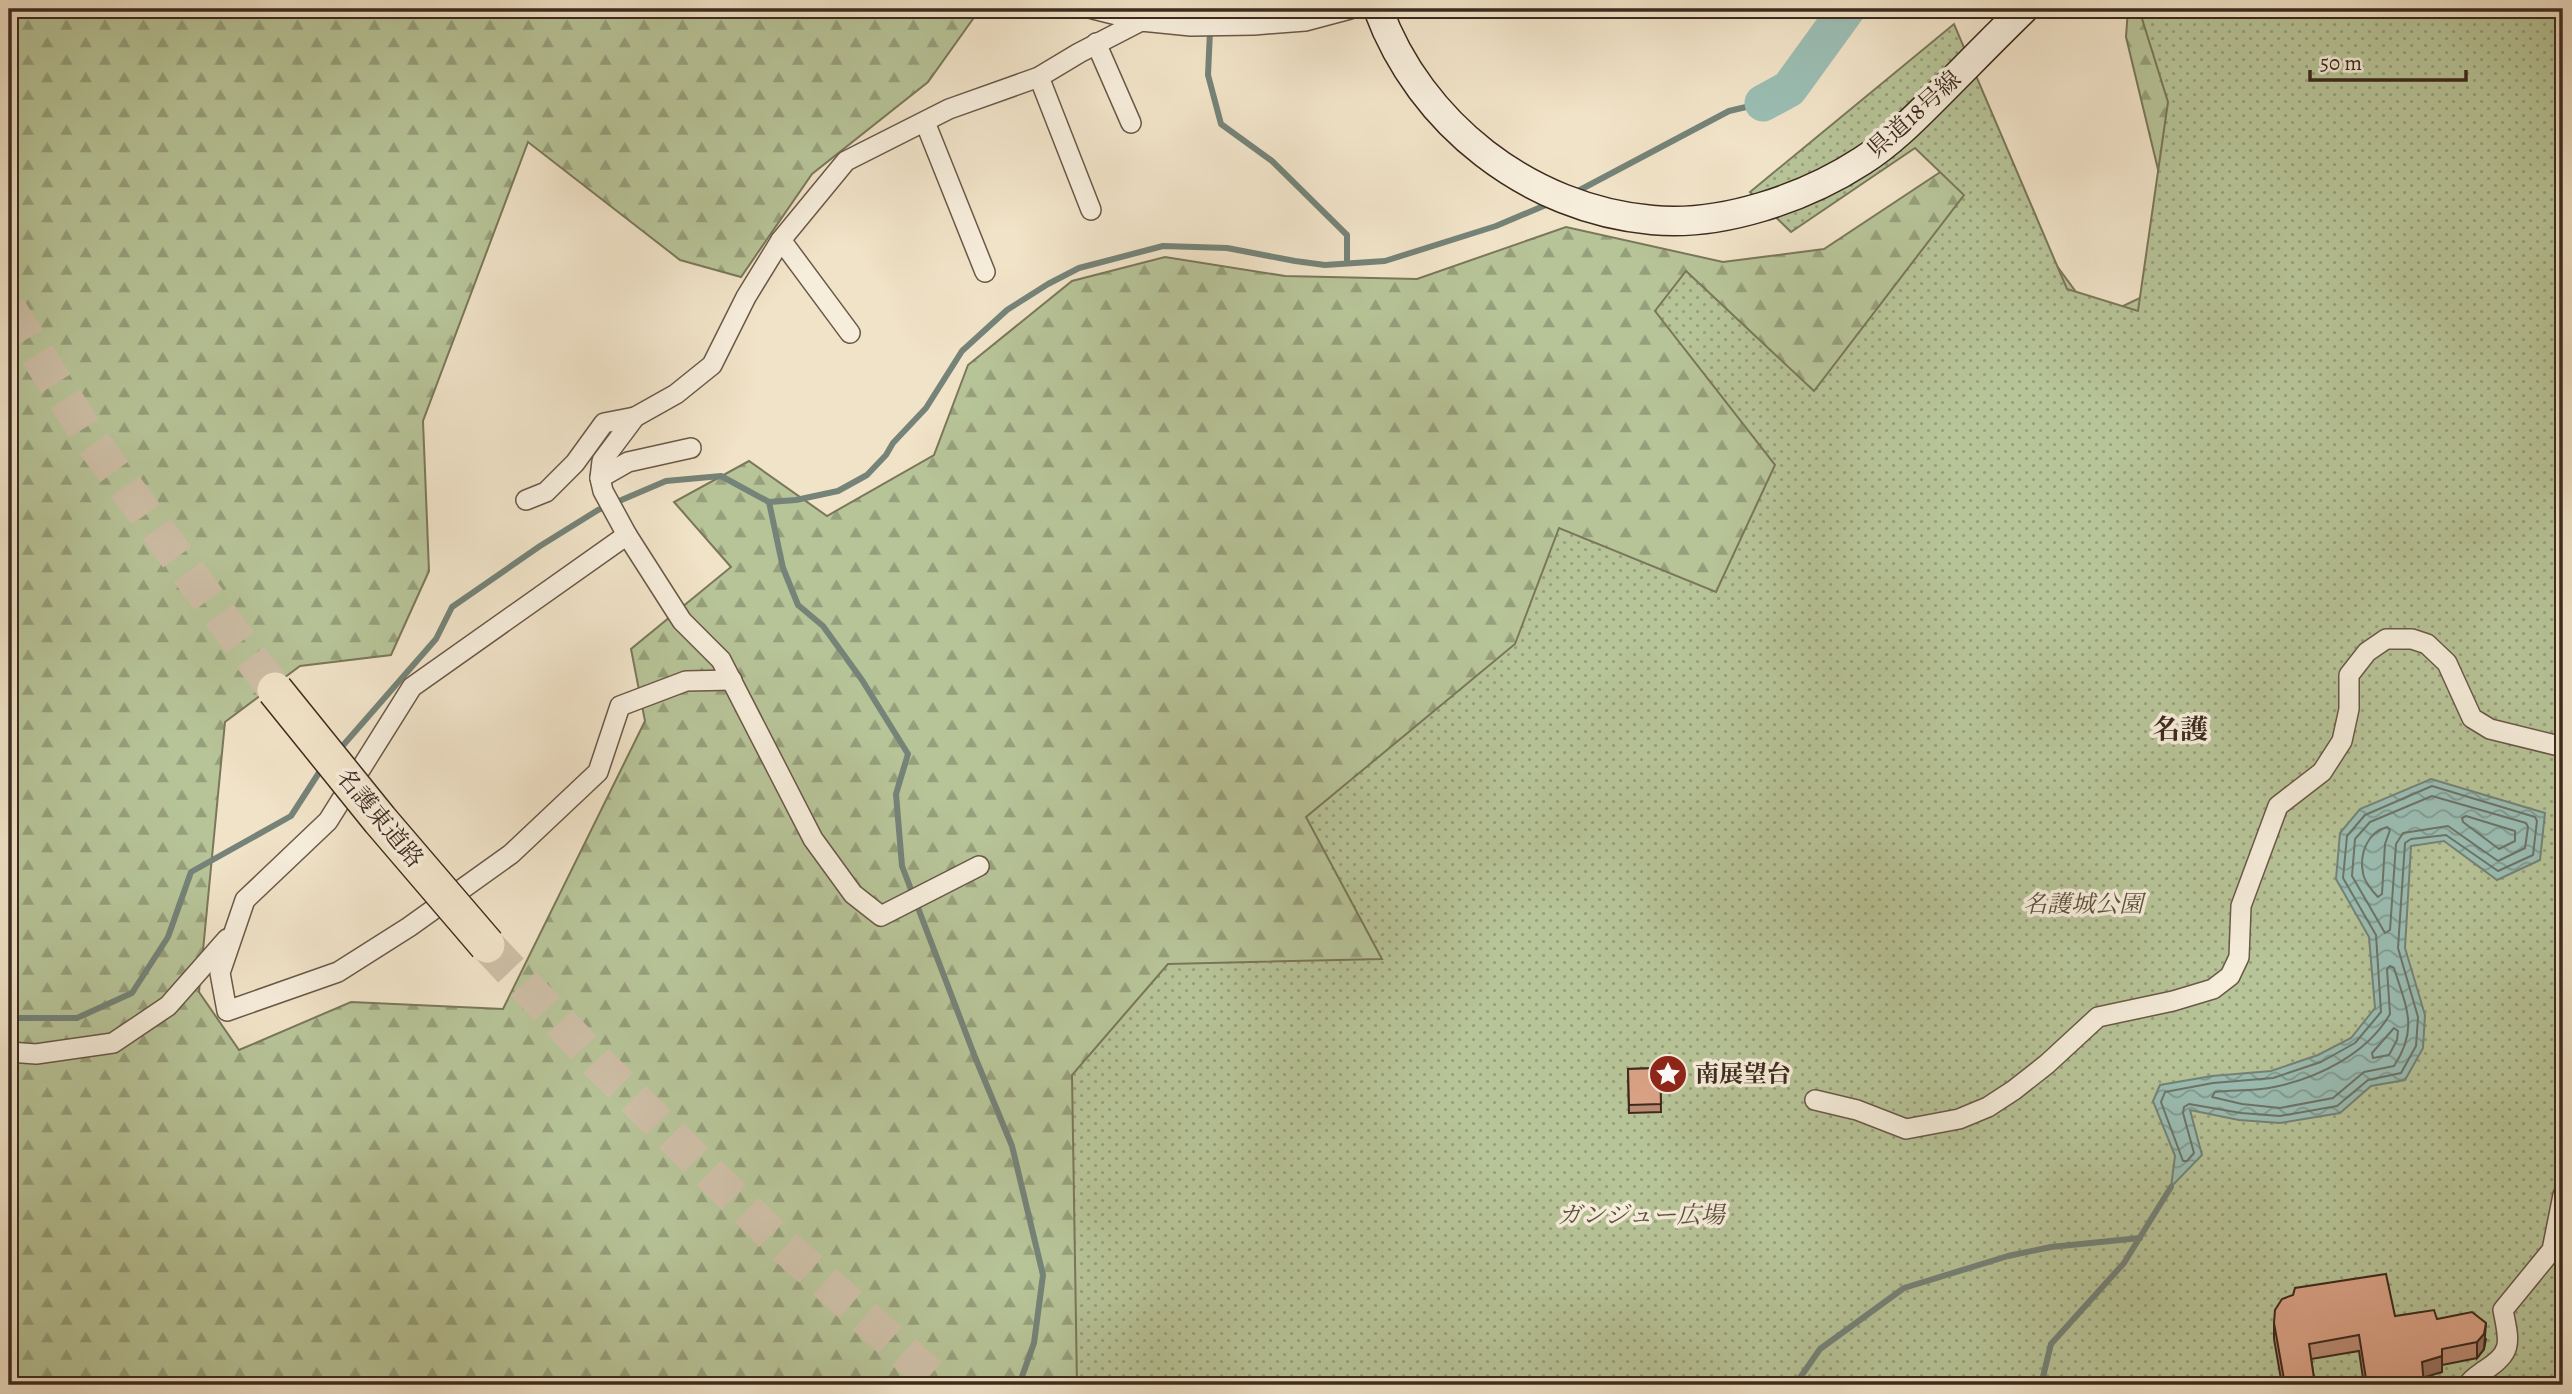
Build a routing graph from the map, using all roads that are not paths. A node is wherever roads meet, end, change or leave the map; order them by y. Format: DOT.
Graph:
graph roads {
  1 [pos="1093,9"];
  2 [pos="1350,9"];
  3 [pos="1378,9"];
  4 [pos="2024,9"];
  5 [pos="1138,15"];
  6 [pos="1193,20"];
  7 [pos="1096,43"];
  8 [pos="1039,77"];
  9 [pos="925,122"];
  10 [pos="1131,123"];
  11 [pos="1091,210"];
  12 [pos="781,240"];
  13 [pos="985,272"];
  14 [pos="850,333"];
  15 [pos="635,417"];
  16 [pos="691,448"];
  17 [pos="602,485"];
  18 [pos="526,500"];
  19 [pos="623,528"];
  20 [pos="732,680"];
  21 [pos="275,690"];
  22 [pos="2563,747"];
  23 [pos="979,866"];
  24 [pos="235,930"];
  25 [pos="487,945"];
  26 [pos="9,1052"];
  27 [pos="1815,1100"];
  28 [pos="2563,1195"];
  29 [pos="2468,1385"];
  1 -- 5 [label="street"];
  2 -- 6 [label="street"];
  3 -- 4 [label="main road, 県道18号線"];
  5 -- 6 [label="street"];
  5 -- 7 [label="street"];
  7 -- 8 [label="street"];
  7 -- 10 [label="street"];
  8 -- 9 [label="street"];
  8 -- 11 [label="street"];
  9 -- 12 [label="street"];
  9 -- 13 [label="street"];
  12 -- 14 [label="street"];
  12 -- 15 [label="street"];
  15 -- 17 [label="street"];
  15 -- 18 [label="street"];
  16 -- 17 [label="street"];
  17 -- 19 [label="street"];
  19 -- 20 [label="street"];
  19 -- 24 [label="street"];
  20 -- 23 [label="street"];
  20 -- 24 [label="street"];
  21 -- 25 [label="highway, 名護東道路, bridge"];
  22 -- 27 [label="street"];
  24 -- 26 [label="street"];
  28 -- 29 [label="street"];
}
